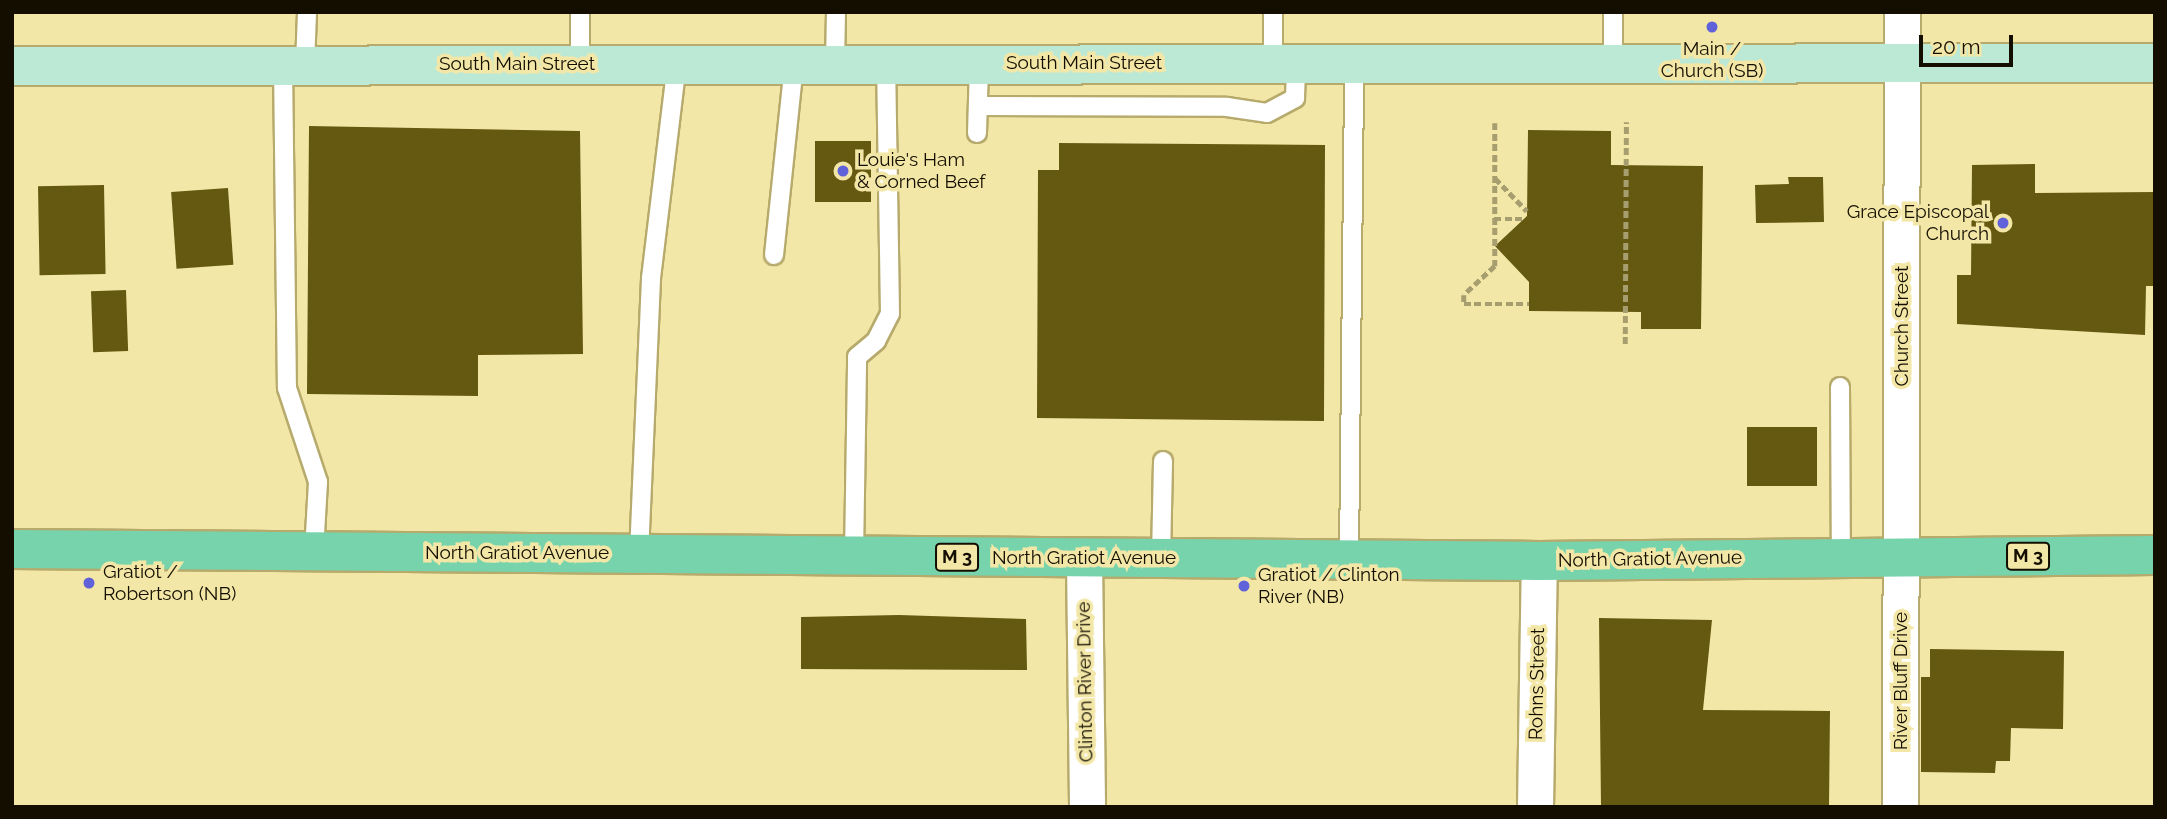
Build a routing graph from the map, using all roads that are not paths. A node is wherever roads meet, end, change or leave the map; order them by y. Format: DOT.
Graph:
graph roads {
  1 [pos="307,12"];
  2 [pos="580,12"];
  3 [pos="836,12"];
  4 [pos="1273,12"];
  5 [pos="1614,12"];
  6 [pos="1902,12"];
  7 [pos="1354,62"];
  8 [pos="1613,62"];
  9 [pos="1902,62"];
  10 [pos="1284,63"];
  11 [pos="2155,63"];
  12 [pos="580,64"];
  13 [pos="677,64"];
  14 [pos="794,64"];
  15 [pos="835,64"];
  16 [pos="886,64"];
  17 [pos="979,64"];
  18 [pos="12,65"];
  19 [pos="294,65"];
  20 [pos="978,106"];
  21 [pos="977,133"];
  22 [pos="774,255"];
  23 [pos="1840,387"];
  24 [pos="1163,461"];
  25 [pos="12,549"];
  26 [pos="314,552"];
  27 [pos="639,554"];
  28 [pos="2155,555"];
  29 [pos="854,556"];
  30 [pos="1902,556"];
  31 [pos="1841,557"];
  32 [pos="1084,558"];
  33 [pos="1161,558"];
  34 [pos="1349,559"];
  35 [pos="1539,561"];
  36 [pos="1087,807"];
  37 [pos="1535,807"];
  38 [pos="1900,807"];
  1 -- 19 [label="lane"];
  2 -- 12 [label="lane"];
  3 -- 15 [label="lane"];
  4 -- 10 [label="lane"];
  5 -- 8 [label="lane"];
  6 -- 9 [label="street, Church Street"];
  7 -- 8 [label="street, South Main Street"];
  7 -- 10 [label="street, South Main Street"];
  7 -- 34 [label="lane"];
  8 -- 9 [label="street, South Main Street"];
  9 -- 11 [label="street, South Main Street"];
  9 -- 30 [label="street, Church Street"];
  10 -- 17 [label="street, South Main Street"];
  10 -- 20 [label="lane"];
  12 -- 13 [label="street, South Main Street"];
  12 -- 19 [label="street, South Main Street"];
  13 -- 14 [label="street, South Main Street"];
  13 -- 27 [label="lane"];
  14 -- 15 [label="street, South Main Street"];
  14 -- 22 [label="lane"];
  15 -- 16 [label="street, South Main Street"];
  16 -- 17 [label="street, South Main Street"];
  16 -- 29 [label="lane"];
  17 -- 20 [label="lane"];
  18 -- 19 [label="street, South Main Street"];
  19 -- 26 [label="lane"];
  20 -- 21 [label="lane"];
  23 -- 31 [label="lane"];
  24 -- 33 [label="lane"];
  25 -- 26 [label="main road, North Gratiot Avenue / M 3"];
  26 -- 27 [label="main road, North Gratiot Avenue / M 3"];
  27 -- 29 [label="main road, North Gratiot Avenue / M 3"];
  28 -- 30 [label="main road, North Gratiot Avenue / M 3"];
  29 -- 32 [label="main road, North Gratiot Avenue / M 3"];
  30 -- 31 [label="main road, North Gratiot Avenue / M 3"];
  30 -- 38 [label="street, River Bluff Drive"];
  31 -- 35 [label="main road, North Gratiot Avenue / M 3"];
  32 -- 33 [label="main road, North Gratiot Avenue / M 3"];
  32 -- 36 [label="street, Clinton River Drive"];
  33 -- 34 [label="main road, North Gratiot Avenue / M 3"];
  34 -- 35 [label="main road, North Gratiot Avenue / M 3"];
  35 -- 37 [label="street, Rohns Street"];
}
